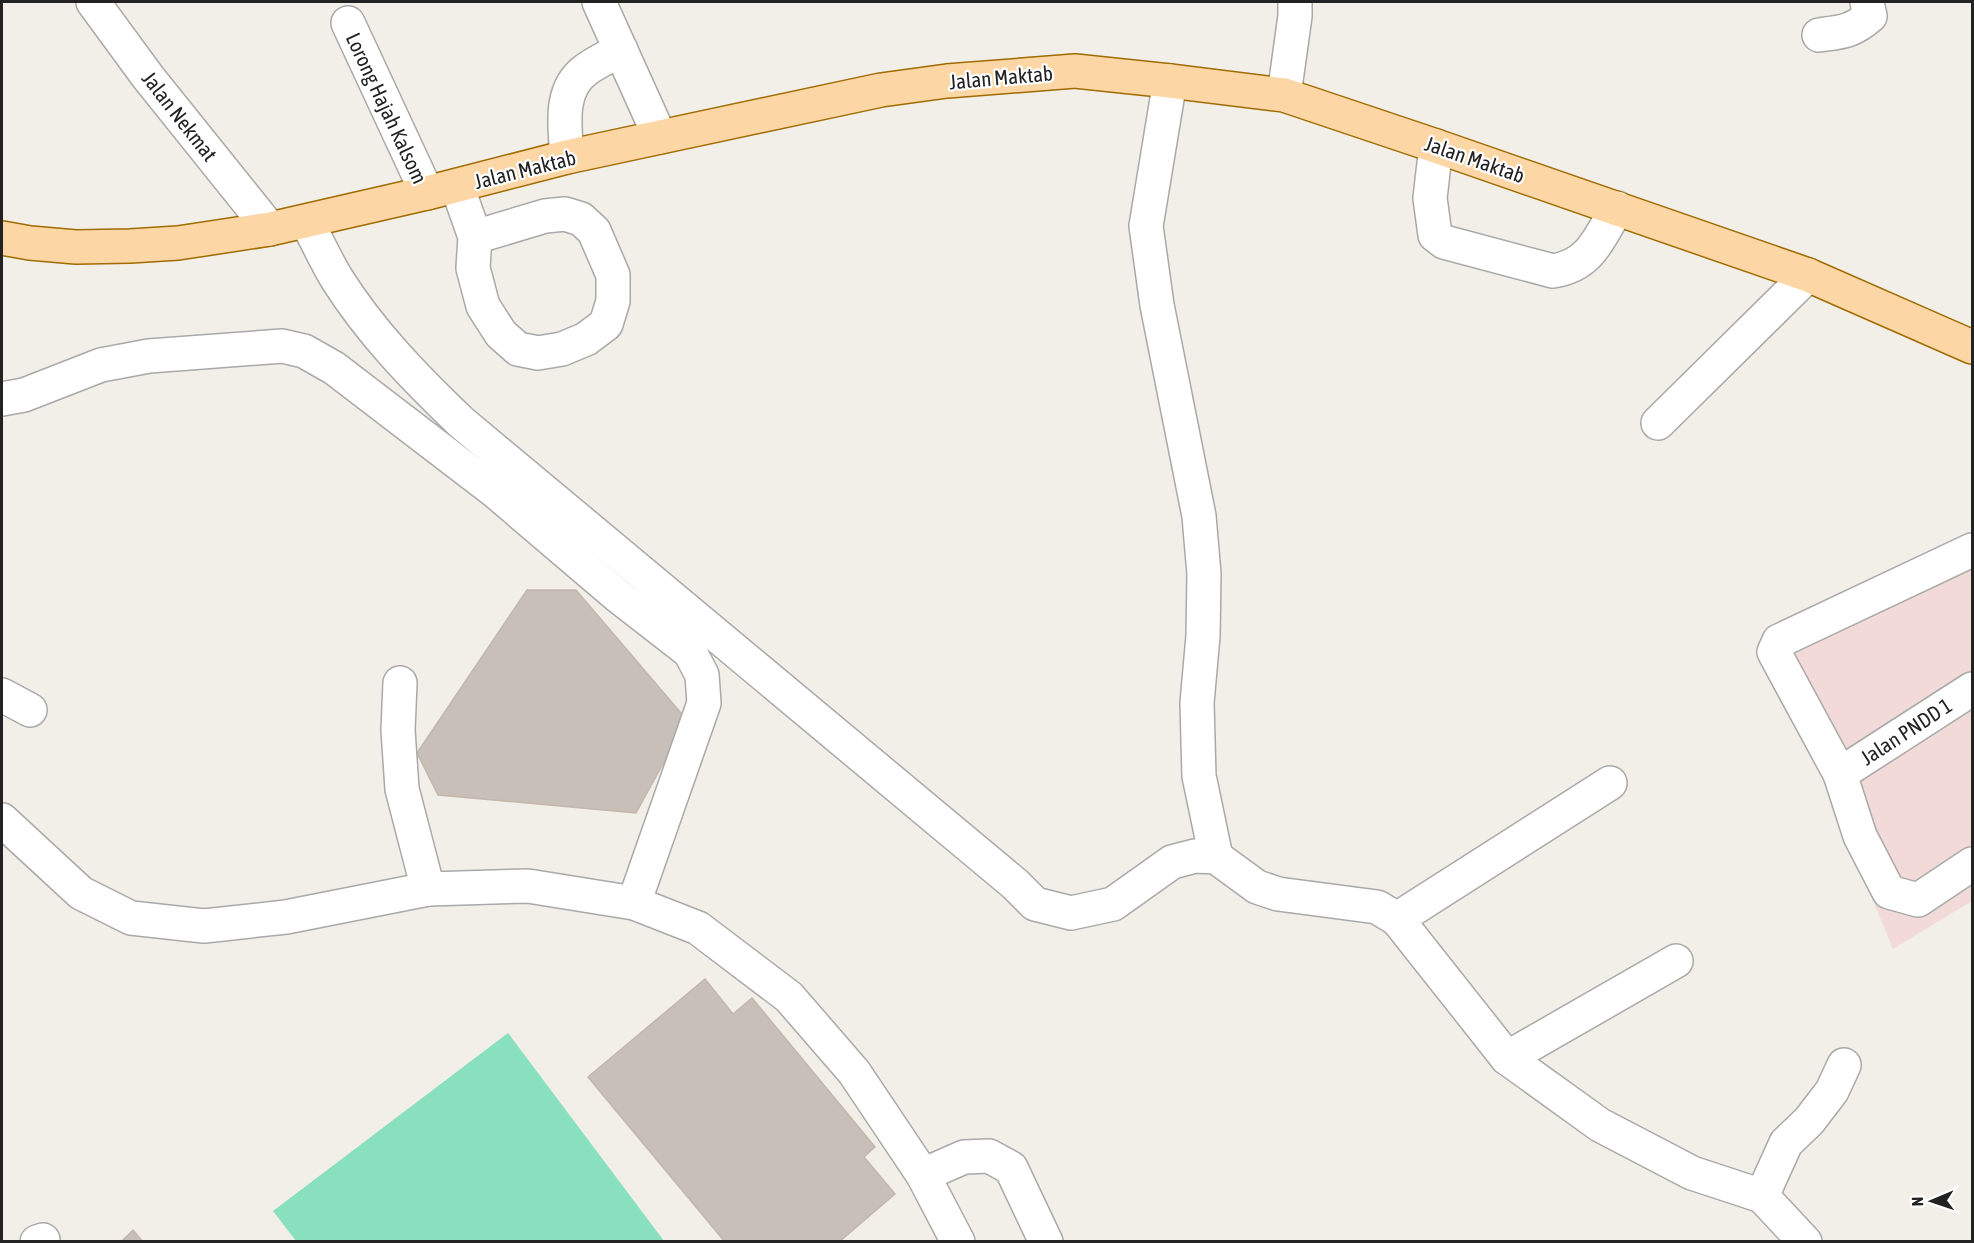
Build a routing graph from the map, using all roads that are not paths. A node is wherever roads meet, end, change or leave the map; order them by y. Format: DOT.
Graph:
graph roads {
  1 [pos="93,2"];
  2 [pos="599,2"];
  3 [pos="1295,2"];
  4 [pos="1867,2"];
  5 [pos="348,23"];
  6 [pos="1819,35"];
  7 [pos="621,50"];
  8 [pos="1170,81"];
  9 [pos="1284,95"];
  10 [pos="660,137"];
  11 [pos="1436,146"];
  12 [pos="567,157"];
  13 [pos="442,189"];
  14 [pos="1617,208"];
  15 [pos="307,222"];
  16 [pos="270,229"];
  17 [pos="475,237"];
  18 [pos="2,238"];
  19 [pos="1808,275"];
  20 [pos="1972,347"];
  21 [pos="2,399"];
  22 [pos="1658,423"];
  23 [pos="1972,550"];
  24 [pos="400,683"];
  25 [pos="1972,689"];
  26 [pos="2,695"];
  27 [pos="30,710"];
  28 [pos="1840,774"];
  29 [pos="1610,783"];
  30 [pos="2,820"];
  31 [pos="1216,856"];
  32 [pos="1972,864"];
  33 [pos="428,889"];
  34 [pos="634,903"];
  35 [pos="1396,919"];
  36 [pos="1676,961"];
  37 [pos="1507,1058"];
  38 [pos="1844,1065"];
  39 [pos="923,1175"];
  40 [pos="1762,1196"];
  41 [pos="958,1242"];
  42 [pos="1046,1242"];
  43 [pos="1805,1242"];
  1 -- 16 [label="street, Jalan Nekmat"];
  2 -- 7 [label="street"];
  3 -- 9 [label="street"];
  4 -- 6 [label="street"];
  5 -- 13 [label="street, Lorong Hajah Kalsom"];
  7 -- 10 [label="street"];
  7 -- 12 [label="street"];
  8 -- 9 [label="main road, Jalan Maktab"];
  8 -- 10 [label="main road, Jalan Maktab"];
  8 -- 31 [label="street"];
  9 -- 11 [label="main road, Jalan Maktab"];
  10 -- 12 [label="main road, Jalan Maktab"];
  11 -- 14 [label="main road, Jalan Maktab"];
  11 -- 14 [label="street"];
  12 -- 13 [label="main road, Jalan Maktab"];
  13 -- 15 [label="main road, Jalan Maktab"];
  13 -- 17 [label="street, Lorong Hajah Kalsom"];
  14 -- 19 [label="main road, Jalan Maktab"];
  15 -- 16 [label="main road, Jalan Maktab"];
  15 -- 31 [label="street"];
  16 -- 18 [label="main road, Jalan Maktab"];
  17 -- 17 [label="street"];
  19 -- 20 [label="main road, Jalan Maktab"];
  19 -- 22 [label="street"];
  21 -- 34 [label="street"];
  23 -- 28 [label="street"];
  24 -- 33 [label="street"];
  25 -- 28 [label="street, Jalan PNDD 1"];
  26 -- 27 [label="street"];
  28 -- 32 [label="street"];
  29 -- 35 [label="street"];
  30 -- 33 [label="street"];
  31 -- 35 [label="street"];
  33 -- 34 [label="street"];
  34 -- 39 [label="street"];
  35 -- 37 [label="street"];
  36 -- 37 [label="street"];
  37 -- 40 [label="street"];
  38 -- 40 [label="street"];
  39 -- 41 [label="street"];
  39 -- 42 [label="street"];
  40 -- 43 [label="street"];
}
